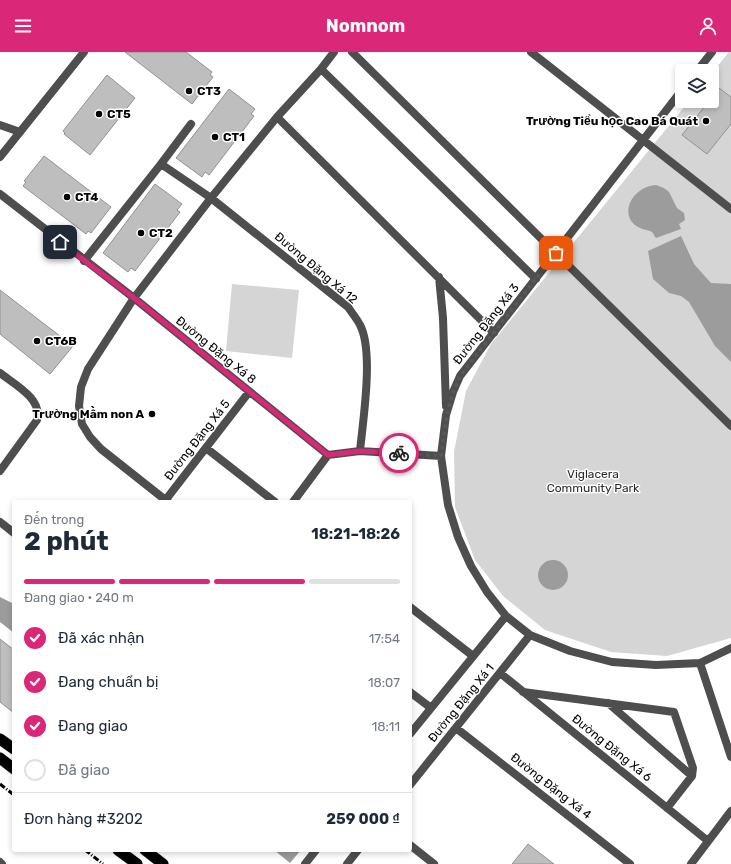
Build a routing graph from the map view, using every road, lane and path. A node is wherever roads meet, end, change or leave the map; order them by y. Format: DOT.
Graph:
graph roads {
  1 [pos="84,52"];
  2 [pos="334,52"];
  3 [pos="352,52"];
  4 [pos="531,52"];
  5 [pos="712,52"];
  6 [pos="703,64"];
  7 [pos="321,69"];
  8 [pos="675,99"];
  9 [pos="277,117"];
  10 [pos="0,124"];
  11 [pos="191,124"];
  12 [pos="20,132"];
  13 [pos="643,140"];
  14 [pos="0,157"];
  15 [pos="161,164"];
  16 [pos="0,194"];
  17 [pos="211,198"];
  18 [pos="731,209"];
  19 [pos="556,253"];
  20 [pos="84,261"];
  21 [pos="439,277"];
  22 [pos="536,279"];
  23 [pos="134,298"];
  24 [pos="494,333"];
  25 [pos="0,373"];
  26 [pos="249,392"];
  27 [pos="446,415"];
  28 [pos="731,426"];
  29 [pos="206,448"];
  30 [pos="360,451"];
  31 [pos="328,455"];
  32 [pos="441,456"];
  33 [pos="0,471"];
  34 [pos="165,500"];
  35 [pos="167,500"];
  36 [pos="272,500"];
  37 [pos="294,500"];
  38 [pos="0,522"];
  39 [pos="12,531"];
  40 [pos="412,609"];
  41 [pos="506,616"];
  42 [pos="530,635"];
  43 [pos="731,648"];
  44 [pos="473,656"];
  45 [pos="700,663"];
  46 [pos="500,673"];
  47 [pos="523,692"];
  48 [pos="412,694"];
  49 [pos="608,703"];
  50 [pos="431,708"];
  51 [pos="456,728"];
  52 [pos="412,732"];
  53 [pos="0,739"];
  54 [pos="12,748"];
  55 [pos="731,757"];
  56 [pos="0,758"];
  57 [pos="12,767"];
  58 [pos="692,776"];
  59 [pos="412,783"];
  60 [pos="667,808"];
  61 [pos="731,811"];
  62 [pos="708,841"];
  63 [pos="412,847"];
  64 [pos="121,852"];
  65 [pos="148,852"];
  66 [pos="314,852"];
  67 [pos="356,852"];
  68 [pos="348,863"];
  69 [pos="136,864"];
  70 [pos="163,864"];
  71 [pos="305,864"];
  72 [pos="434,864"];
  73 [pos="630,864"];
  74 [pos="691,864"];
  1 -- 12 [label="street"];
  2 -- 7 [label="street"];
  3 -- 19 [label="street"];
  4 -- 13 [label="street"];
  5 -- 6 [label="street"];
  7 -- 9 [label="street"];
  7 -- 22 [label="street"];
  8 -- 13 [label="street, Đường Đặng Xá 3"];
  9 -- 17 [label="street"];
  9 -- 21 [label="street"];
  10 -- 12 [label="street"];
  11 -- 15 [label="street"];
  12 -- 14 [label="street"];
  13 -- 18 [label="street"];
  13 -- 19 [label="street, Đường Đặng Xá 3"];
  15 -- 17 [label="street, Đường Đặng Xá 12"];
  15 -- 20 [label="street"];
  16 -- 20 [label="street, Đường Đặng Xá 8"];
  17 -- 23 [label="street"];
  17 -- 30 [label="street, Đường Đặng Xá 12"];
  19 -- 22 [label="street, Đường Đặng Xá 3"];
  19 -- 28 [label="street"];
  20 -- 23 [label="street, Đường Đặng Xá 8"];
  21 -- 24 [label="street"];
  21 -- 27 [label="street"];
  22 -- 24 [label="street, Đường Đặng Xá 3"];
  23 -- 26 [label="street, Đường Đặng Xá 8"];
  23 -- 34 [label="street"];
  24 -- 27 [label="street, Đường Đặng Xá 3"];
  25 -- 33 [label="street"];
  26 -- 29 [label="street, Đường Đặng Xá 5"];
  26 -- 31 [label="street, Đường Đặng Xá 8"];
  27 -- 32 [label="street, Đường Đặng Xá 3"];
  29 -- 35 [label="street, Đường Đặng Xá 5"];
  29 -- 36 [label="street"];
  30 -- 31 [label="street"];
  30 -- 32 [label="street"];
  31 -- 37 [label="street"];
  32 -- 41 [label="street, Đường Đặng Xá 3"];
  38 -- 39 [label="street"];
  40 -- 44 [label="street"];
  41 -- 42 [label="street, Đường Đặng Xá 3"];
  41 -- 44 [label="street, Đường Đặng Xá 1"];
  42 -- 45 [label="street, Đường Đặng Xá 3"];
  42 -- 46 [label="street, Đường Đặng Xá 1"];
  43 -- 45 [label="street, Đường Đặng Xá 3"];
  44 -- 50 [label="street, Đường Đặng Xá 1"];
  45 -- 55 [label="street"];
  46 -- 47 [label="street, Đường Đặng Xá 6"];
  46 -- 51 [label="street, Đường Đặng Xá 1"];
  47 -- 49 [label="street"];
  47 -- 60 [label="street, Đường Đặng Xá 6"];
  48 -- 50 [label="street"];
  49 -- 58 [label="street"];
  49 -- 58 [label="street"];
  50 -- 52 [label="street, Đường Đặng Xá 1"];
  51 -- 59 [label="street, Đường Đặng Xá 1"];
  51 -- 73 [label="street, Đường Đặng Xá 4"];
  53 -- 54 [label="highway"];
  56 -- 57 [label="highway"];
  58 -- 60 [label="street"];
  60 -- 62 [label="street, Đường Đặng Xá 6"];
  61 -- 62 [label="street"];
  62 -- 74 [label="street"];
  63 -- 72 [label="street"];
  64 -- 69 [label="highway"];
  65 -- 70 [label="highway"];
  66 -- 71 [label="street"];
  67 -- 68 [label="street"];
}
